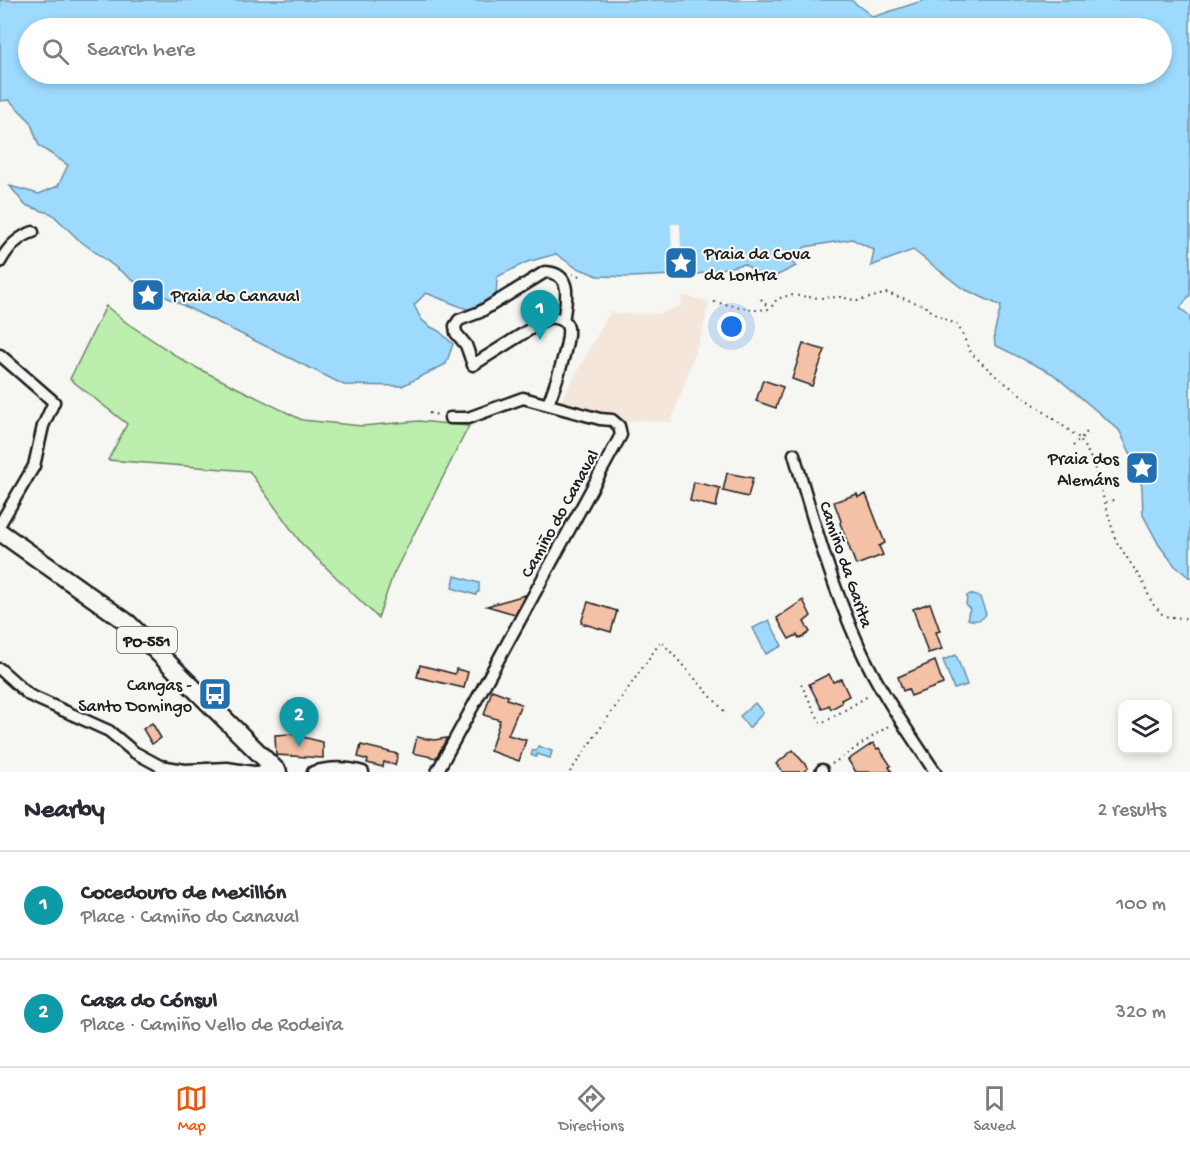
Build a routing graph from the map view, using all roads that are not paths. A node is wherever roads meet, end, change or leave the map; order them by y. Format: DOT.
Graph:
graph roads {
  1 [pos="33,232"];
  2 [pos="0,262"];
  3 [pos="564,321"];
  4 [pos="0,354"];
  5 [pos="548,404"];
  6 [pos="450,418"];
  7 [pos="794,454"];
  8 [pos="0,524"];
  9 [pos="0,532"];
  10 [pos="0,669"];
  11 [pos="185,771"];
  12 [pos="280,771"];
  13 [pos="314,772"];
  14 [pos="363,772"];
  15 [pos="437,772"];
  16 [pos="935,772"];
  1 -- 2 [label="street"];
  3 -- 3 [label="street"];
  3 -- 5 [label="street"];
  4 -- 8 [label="street"];
  5 -- 6 [label="street, Camiño do Canaval"];
  5 -- 15 [label="street, Camiño do Canaval"];
  7 -- 16 [label="street, Camiño da Garita"];
  9 -- 12 [label="main road, PO-551"];
  10 -- 11 [label="street"];
  11 -- 12 [label="street"];
  13 -- 14 [label="street"];
}
